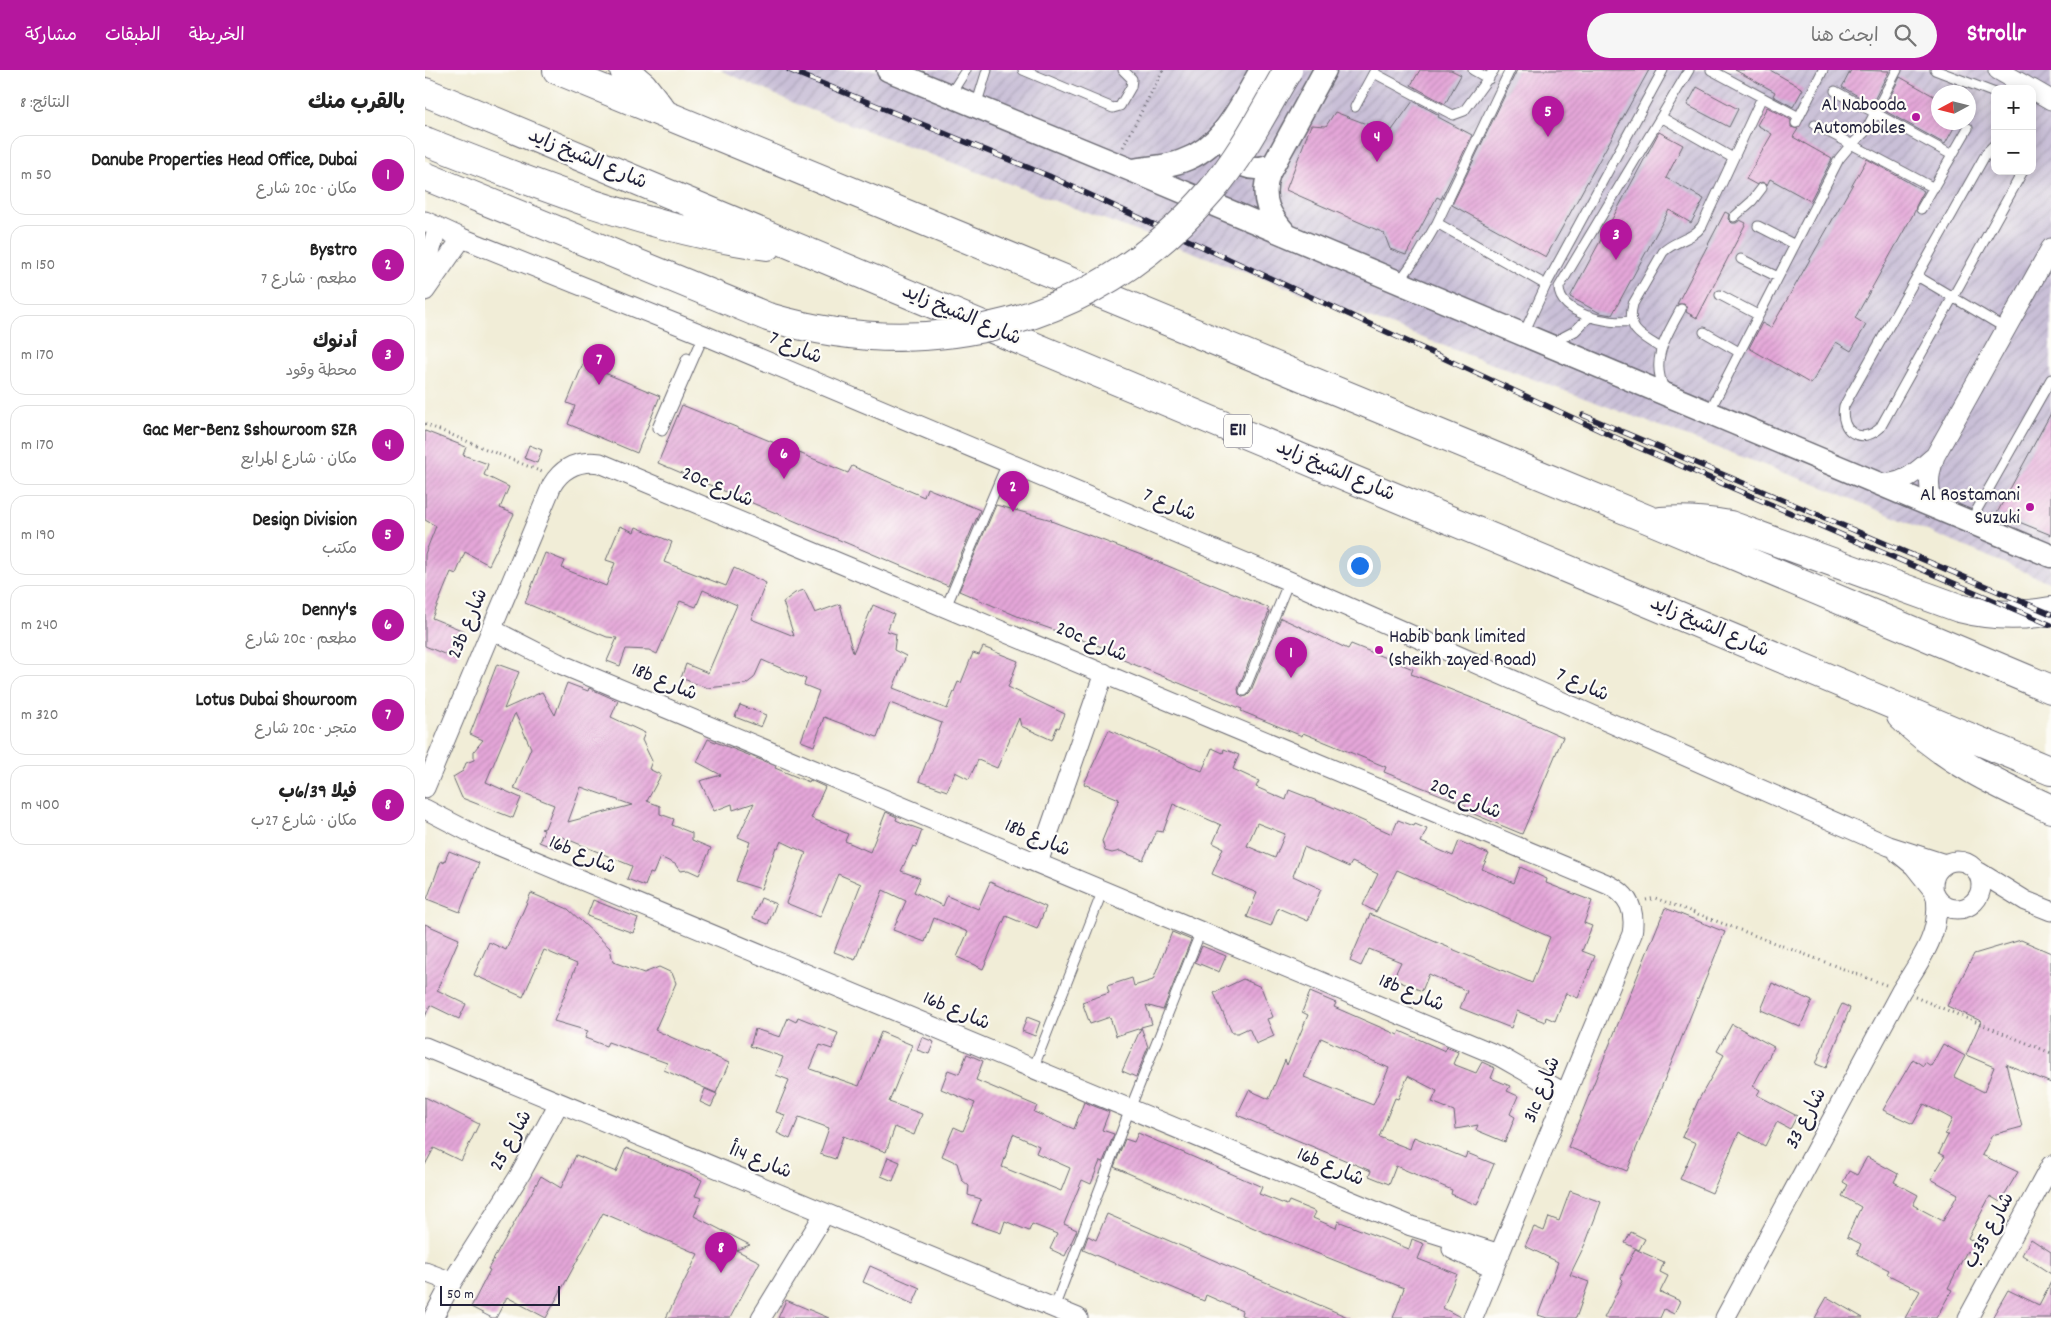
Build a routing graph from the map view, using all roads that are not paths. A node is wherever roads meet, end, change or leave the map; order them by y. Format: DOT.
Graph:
graph roads {
  1 [pos="557,70"];
  2 [pos="624,70"];
  3 [pos="888,70"];
  4 [pos="966,70"];
  5 [pos="987,70"];
  6 [pos="1023,70"];
  7 [pos="1123,70"];
  8 [pos="1261,70"];
  9 [pos="1288,70"];
  10 [pos="1325,70"];
  11 [pos="1473,70"];
  12 [pos="1494,70"];
  13 [pos="1510,70"];
  14 [pos="1663,70"];
  15 [pos="1689,70"];
  16 [pos="1711,70"];
  17 [pos="1823,70"];
  18 [pos="1897,70"];
  19 [pos="1935,70"];
  20 [pos="1998,70"];
  21 [pos="1375,71"];
  22 [pos="1489,79"];
  23 [pos="2022,85"];
  24 [pos="1835,91"];
  25 [pos="425,92"];
  26 [pos="1991,92"];
  27 [pos="2036,92"];
  28 [pos="950,96"];
  29 [pos="1762,97"];
  30 [pos="2051,100"];
  31 [pos="976,106"];
  32 [pos="1355,107"];
  33 [pos="665,114"];
  34 [pos="1875,114"];
  35 [pos="1661,117"];
  36 [pos="1231,122"];
  37 [pos="1815,125"];
  38 [pos="1967,130"];
  39 [pos="425,142"];
  40 [pos="1852,145"];
  41 [pos="1991,148"];
  42 [pos="1952,155"];
  43 [pos="1733,158"];
  44 [pos="1273,164"];
  45 [pos="1123,166"];
  46 [pos="2021,175"];
  47 [pos="425,176"];
  48 [pos="1762,188"];
  49 [pos="1934,188"];
  50 [pos="1921,209"];
  51 [pos="1734,217"];
  52 [pos="1437,223"];
  53 [pos="431,224"];
  54 [pos="1758,226"];
  55 [pos="462,238"];
  56 [pos="1289,238"];
  57 [pos="1795,245"];
  58 [pos="2051,248"];
  59 [pos="800,249"];
  60 [pos="1741,259"];
  61 [pos="425,268"];
  62 [pos="1917,276"];
  63 [pos="1778,277"];
  64 [pos="1398,283"];
  65 [pos="1547,285"];
  66 [pos="425,291"];
  67 [pos="1720,295"];
  68 [pos="1952,297"];
  69 [pos="1681,309"];
  70 [pos="1758,315"];
  71 [pos="1590,316"];
  72 [pos="1631,321"];
  73 [pos="2005,328"];
  74 [pos="1704,332"];
  75 [pos="701,334"];
  76 [pos="1523,335"];
  77 [pos="1546,345"];
  78 [pos="1661,348"];
  79 [pos="1739,352"];
  80 [pos="2051,379"];
  81 [pos="1667,394"];
  82 [pos="1709,412"];
  83 [pos="660,430"];
  84 [pos="1935,456"];
  85 [pos="1007,463"];
  86 [pos="557,478"];
  87 [pos="1881,484"];
  88 [pos="1936,508"];
  89 [pos="1652,521"];
  90 [pos="1970,522"];
  91 [pos="2051,556"];
  92 [pos="1289,581"];
  93 [pos="946,607"];
  94 [pos="2051,611"];
  95 [pos="489,635"];
  96 [pos="1111,676"];
  97 [pos="2051,689"];
  98 [pos="1244,691"];
  99 [pos="1888,702"];
  100 [pos="2051,770"];
  101 [pos="425,788"];
  102 [pos="425,809"];
  103 [pos="2051,809"];
  104 [pos="425,822"];
  105 [pos="483,839"];
  106 [pos="1889,846"];
  107 [pos="1032,861"];
  108 [pos="1945,864"];
  109 [pos="1979,872"];
  110 [pos="1103,890"];
  111 [pos="1935,894"];
  112 [pos="2026,901"];
  113 [pos="1630,904"];
  114 [pos="1973,904"];
  115 [pos="2051,911"];
  116 [pos="1201,931"];
  117 [pos="1931,942"];
  118 [pos="425,1047"];
  119 [pos="1033,1068"];
  120 [pos="1569,1088"];
  121 [pos="552,1100"];
  122 [pos="1130,1109"];
  123 [pos="2051,1165"];
  124 [pos="818,1210"];
  125 [pos="1497,1261"];
  126 [pos="425,1272"];
  127 [pos="425,1284"];
  128 [pos="449,1288"];
  129 [pos="1054,1308"];
  130 [pos="433,1318"];
  131 [pos="761,1318"];
  132 [pos="1078,1318"];
  133 [pos="1473,1318"];
  134 [pos="1725,1318"];
  135 [pos="1968,1318"];
  1 -- 33 [label="highway"];
  2 -- 33 [label="highway"];
  3 -- 28 [label="street"];
  4 -- 28 [label="lane"];
  5 -- 31 [label="lane"];
  6 -- 7 [label="lane"];
  8 -- 36 [label="street"];
  9 -- 47 [label="highway, bridge"];
  10 -- 44 [label="street"];
  11 -- 22 [label="lane"];
  12 -- 22 [label="lane"];
  13 -- 52 [label="lane"];
  14 -- 65 [label="lane"];
  15 -- 35 [label="lane"];
  16 -- 29 [label="lane"];
  17 -- 29 [label="lane"];
  18 -- 34 [label="lane"];
  19 -- 26 [label="lane"];
  20 -- 23 [label="street"];
  21 -- 22 [label="lane"];
  21 -- 32 [label="lane"];
  24 -- 34 [label="lane"];
  25 -- 59 [label="highway, شارع الشيخ زايد / E11"];
  27 -- 30 [label="street"];
  28 -- 31 [label="street"];
  29 -- 43 [label="lane"];
  31 -- 45 [label="street"];
  33 -- 89 [label="highway"];
  34 -- 40 [label="lane"];
  34 -- 42 [label="lane"];
  35 -- 43 [label="lane"];
  35 -- 71 [label="lane"];
  36 -- 44 [label="street"];
  36 -- 45 [label="street"];
  37 -- 40 [label="lane"];
  38 -- 42 [label="lane"];
  39 -- 59 [label="highway"];
  40 -- 49 [label="lane"];
  40 -- 57 [label="lane"];
  41 -- 62 [label="lane"];
  42 -- 49 [label="lane"];
  43 -- 72 [label="lane"];
  44 -- 56 [label="street"];
  45 -- 56 [label="street"];
  46 -- 68 [label="lane"];
  48 -- 51 [label="lane"];
  49 -- 50 [label="lane"];
  52 -- 64 [label="lane"];
  52 -- 65 [label="lane"];
  53 -- 55 [label="street, شارع 7"];
  53 -- 61 [label="street"];
  54 -- 57 [label="lane"];
  55 -- 66 [label="street"];
  55 -- 75 [label="street, شارع 7"];
  56 -- 64 [label="street"];
  57 -- 63 [label="lane"];
  58 -- 73 [label="street"];
  59 -- 99 [label="highway, شارع الشيخ زايد / E11"];
  60 -- 63 [label="lane"];
  62 -- 68 [label="lane"];
  62 -- 68 [label="lane"];
  63 -- 70 [label="lane"];
  64 -- 76 [label="street"];
  65 -- 76 [label="lane"];
  67 -- 70 [label="lane"];
  68 -- 73 [label="lane"];
  69 -- 78 [label="lane"];
  70 -- 79 [label="lane"];
  71 -- 72 [label="lane"];
  71 -- 77 [label="lane"];
  72 -- 78 [label="lane"];
  73 -- 84 [label="street"];
  74 -- 79 [label="lane"];
  75 -- 83 [label="lane"];
  75 -- 85 [label="street, شارع 7"];
  76 -- 77 [label="street"];
  77 -- 81 [label="street"];
  78 -- 81 [label="lane"];
  79 -- 82 [label="lane"];
  80 -- 90 [label="lane"];
  81 -- 82 [label="street"];
  82 -- 87 [label="street"];
  84 -- 87 [label="street"];
  84 -- 88 [label="street"];
  85 -- 92 [label="street, شارع 7"];
  85 -- 93 [label="lane"];
  86 -- 93 [label="street, 20c شارع"];
  86 -- 95 [label="street, 23b شارع"];
  87 -- 88 [label="street"];
  88 -- 90 [label="street"];
  89 -- 94 [label="highway"];
  89 -- 97 [label="highway"];
  90 -- 91 [label="street"];
  92 -- 98 [label="lane"];
  92 -- 106 [label="street, شارع 7"];
  93 -- 96 [label="street, 20c شارع"];
  95 -- 101 [label="street, 23b شارع"];
  95 -- 107 [label="street, 18b شارع"];
  96 -- 107 [label="street"];
  96 -- 113 [label="street, 20c شارع"];
  99 -- 100 [label="highway, شارع الشيخ زايد / E11"];
  99 -- 103 [label="highway"];
  102 -- 105 [label="street, 16b شارع"];
  104 -- 105 [label="street, 16b شارع"];
  105 -- 119 [label="street, 16b شارع"];
  106 -- 108 [label="street, شارع 7"];
  106 -- 111 [label="street, شارع 7"];
  107 -- 110 [label="street, 18b شارع"];
  108 -- 109 [label="street"];
  108 -- 111 [label="street"];
  109 -- 112 [label="street"];
  109 -- 114 [label="street"];
  110 -- 116 [label="street, 18b شارع"];
  110 -- 119 [label="lane"];
  111 -- 114 [label="street"];
  111 -- 117 [label="street, شارع 33"];
  112 -- 114 [label="street"];
  112 -- 115 [label="street"];
  113 -- 120 [label="street, 31c شارع"];
  114 -- 117 [label="street, شارع 33"];
  116 -- 120 [label="street, 18b شارع"];
  116 -- 122 [label="lane"];
  117 -- 134 [label="street, شارع 33"];
  118 -- 121 [label="street, شارع 14أ"];
  119 -- 122 [label="street, 16b شارع"];
  120 -- 125 [label="street, 31c شارع"];
  121 -- 124 [label="street, شارع 14أ"];
  121 -- 128 [label="street, شارع 25"];
  122 -- 125 [label="street, 16b شارع"];
  122 -- 129 [label="lane"];
  123 -- 135 [label="street, شارع 35ب"];
  124 -- 129 [label="street, شارع 14أ"];
  124 -- 131 [label="street"];
  125 -- 133 [label="street, 31c شارع"];
  126 -- 128 [label="street"];
  127 -- 128 [label="street"];
  128 -- 130 [label="street, شارع 25"];
  129 -- 132 [label="street, شارع 14أ"];
}
